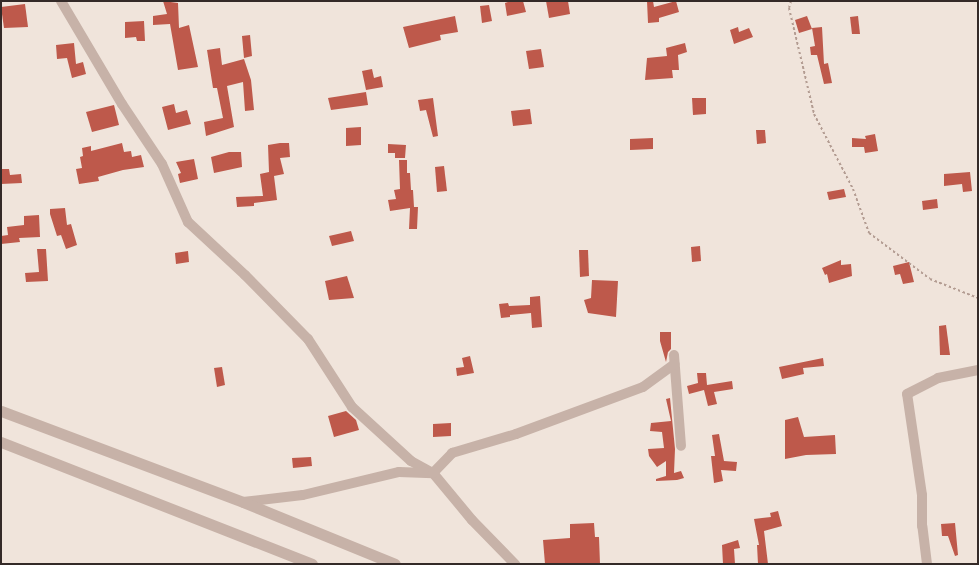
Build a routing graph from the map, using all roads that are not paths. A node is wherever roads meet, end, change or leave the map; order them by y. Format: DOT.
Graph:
graph roads {
  1 [pos="61,1"];
  2 [pos="978,370"];
  3 [pos="1,410"];
  4 [pos="1,442"];
  5 [pos="682,446"];
  6 [pos="433,473"];
  7 [pos="243,502"];
  8 [pos="312,564"];
  9 [pos="395,564"];
  10 [pos="516,564"];
  11 [pos="927,564"];
  1 -- 6 [label="street"];
  2 -- 11 [label="street"];
  3 -- 7 [label="street"];
  4 -- 8 [label="street"];
  5 -- 6 [label="street"];
  6 -- 7 [label="street"];
  6 -- 10 [label="street"];
  7 -- 9 [label="street"];
}
